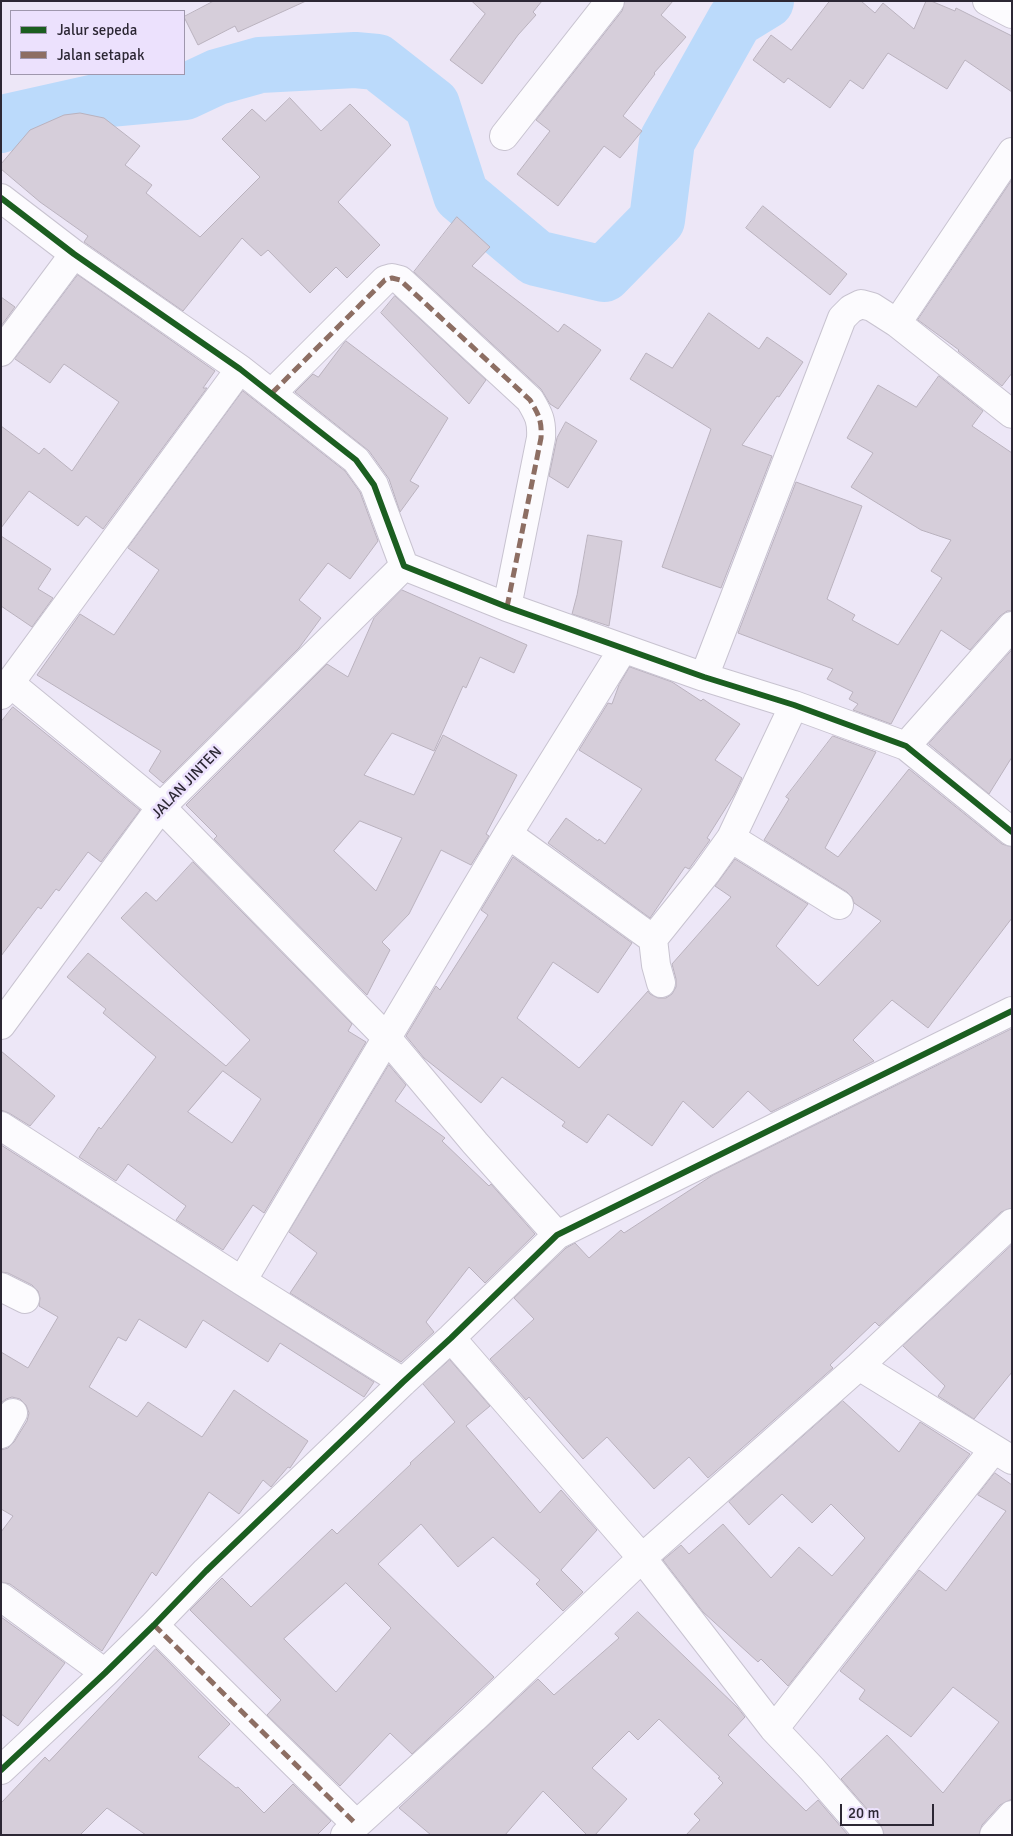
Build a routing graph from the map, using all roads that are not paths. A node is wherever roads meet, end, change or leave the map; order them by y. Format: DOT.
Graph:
graph roads {
  1 [pos="610,1"];
  2 [pos="986,1"];
  3 [pos="1012,14"];
  4 [pos="504,136"];
  5 [pos="1012,152"];
  6 [pos="1,198"];
  7 [pos="74,254"];
  8 [pos="898,323"];
  9 [pos="1,352"];
  10 [pos="240,369"];
  11 [pos="272,393"];
  12 [pos="1012,414"];
  13 [pos="404,566"];
  14 [pos="507,607"];
  15 [pos="1012,626"];
  16 [pos="623,648"];
  17 [pos="704,677"];
  18 [pos="6,690"];
  19 [pos="794,705"];
  20 [pos="906,746"];
  21 [pos="161,807"];
  22 [pos="1012,832"];
  23 [pos="508,834"];
  24 [pos="731,838"];
  25 [pos="839,905"];
  26 [pos="653,939"];
  27 [pos="661,983"];
  28 [pos="1012,1011"];
  29 [pos="1,1025"];
  30 [pos="386,1037"];
  31 [pos="1,1126"];
  32 [pos="1012,1223"];
  33 [pos="557,1235"];
  34 [pos="242,1281"];
  35 [pos="1,1286"];
  36 [pos="25,1299"];
  37 [pos="451,1338"];
  38 [pos="859,1366"];
  39 [pos="403,1382"];
  40 [pos="1003,1454"];
  41 [pos="642,1558"];
  42 [pos="1,1597"];
  43 [pos="154,1625"];
  44 [pos="105,1673"];
  45 [pos="774,1729"];
  46 [pos="1,1770"];
  47 [pos="1012,1815"];
  48 [pos="350,1830"];
  49 [pos="869,1835"];
  50 [pos="994,1835"];
  1 -- 4 [label="street"];
  2 -- 3 [label="street"];
  5 -- 8 [label="street"];
  6 -- 7 [label="street"];
  7 -- 9 [label="street"];
  7 -- 10 [label="street"];
  8 -- 12 [label="street"];
  8 -- 17 [label="street"];
  10 -- 11 [label="street"];
  10 -- 18 [label="street"];
  11 -- 13 [label="street"];
  11 -- 14 [label="street"];
  13 -- 14 [label="street"];
  13 -- 21 [label="street, JALAN JINTEN"];
  14 -- 16 [label="street"];
  15 -- 20 [label="street"];
  16 -- 17 [label="street"];
  16 -- 23 [label="street"];
  17 -- 19 [label="street"];
  18 -- 21 [label="street"];
  19 -- 20 [label="street"];
  19 -- 24 [label="street"];
  20 -- 22 [label="street"];
  21 -- 29 [label="street, JALAN JINTEN"];
  21 -- 30 [label="street"];
  23 -- 26 [label="street"];
  23 -- 30 [label="street"];
  24 -- 25 [label="street"];
  24 -- 26 [label="street"];
  26 -- 27 [label="street"];
  28 -- 33 [label="street"];
  30 -- 33 [label="street"];
  30 -- 34 [label="street"];
  31 -- 34 [label="street"];
  32 -- 38 [label="street"];
  33 -- 37 [label="street"];
  34 -- 39 [label="street"];
  35 -- 36 [label="street"];
  37 -- 39 [label="street"];
  37 -- 41 [label="street"];
  38 -- 40 [label="street"];
  38 -- 41 [label="street"];
  39 -- 43 [label="street"];
  40 -- 45 [label="street"];
  41 -- 45 [label="street"];
  41 -- 48 [label="street"];
  42 -- 44 [label="street"];
  43 -- 44 [label="street"];
  43 -- 48 [label="street"];
  44 -- 46 [label="street"];
  45 -- 49 [label="street"];
  47 -- 50 [label="street"];
}
